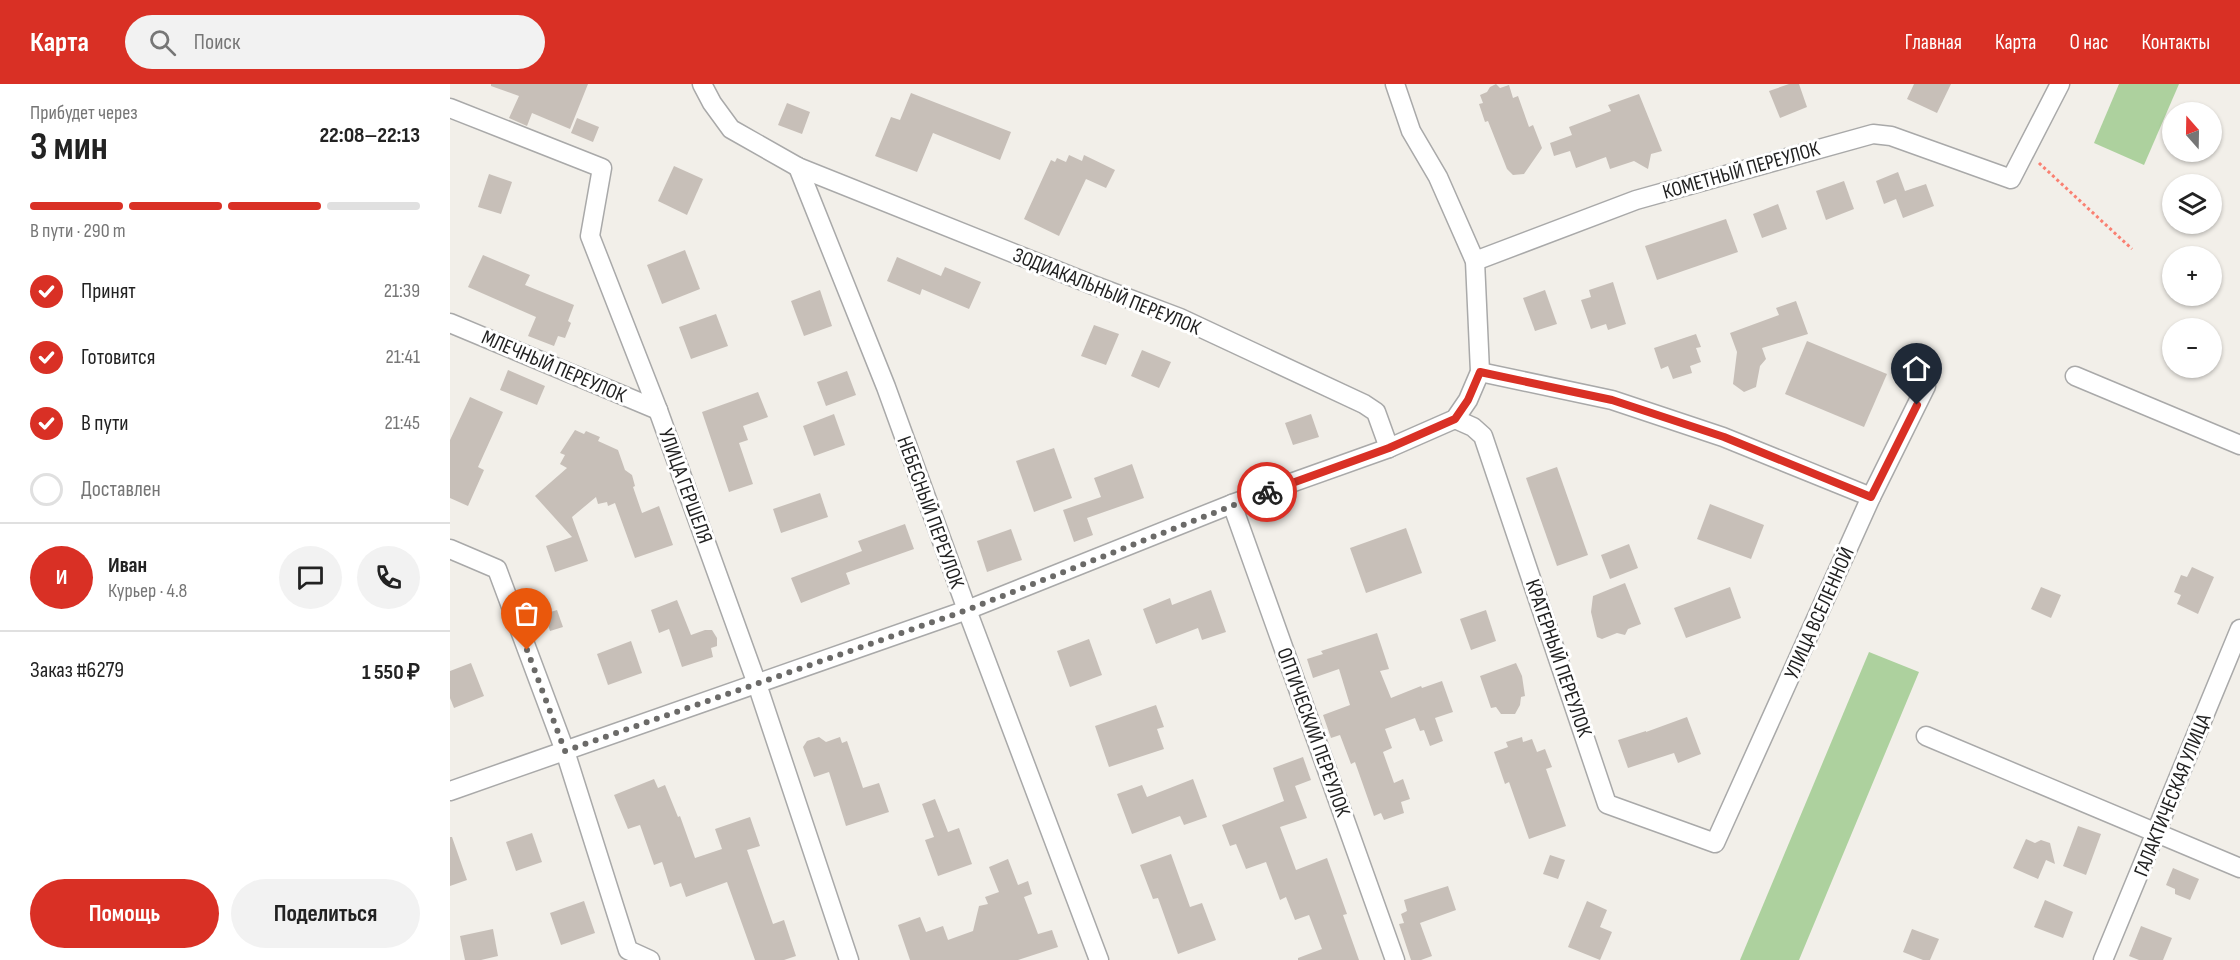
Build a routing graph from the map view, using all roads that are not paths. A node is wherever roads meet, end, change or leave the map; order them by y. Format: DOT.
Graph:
graph roads {
  1 [pos="702,84"];
  2 [pos="1395,84"];
  3 [pos="2060,84"];
  4 [pos="450,108"];
  5 [pos="798,167"];
  6 [pos="1475,261"];
  7 [pos="450,323"];
  8 [pos="1480,372"];
  9 [pos="2075,376"];
  10 [pos="1926,386"];
  11 [pos="658,410"];
  12 [pos="1455,419"];
  13 [pos="2240,445"];
  14 [pos="1389,448"];
  15 [pos="1871,497"];
  16 [pos="1232,504"];
  17 [pos="450,549"];
  18 [pos="967,610"];
  19 [pos="2240,629"];
  20 [pos="757,684"];
  21 [pos="1926,736"];
  22 [pos="565,751"];
  23 [pos="450,792"];
  24 [pos="2157,833"];
  25 [pos="1715,843"];
  26 [pos="2240,868"];
  27 [pos="650,960"];
  28 [pos="849,960"];
  29 [pos="1099,960"];
  30 [pos="1395,960"];
  31 [pos="2103,960"];
  1 -- 5 [label="street, ЗОДИАКАЛЬНЫЙ ПЕРЕУЛОК"];
  2 -- 6 [label="street"];
  3 -- 6 [label="street, КОМЕТНЫЙ ПЕРЕУЛОК"];
  4 -- 11 [label="street, УЛИЦА ГЕРШЕЛЯ"];
  5 -- 14 [label="street, ЗОДИАКАЛЬНЫЙ ПЕРЕУЛОК"];
  5 -- 18 [label="street, НЕБЕСНЫЙ ПЕРЕУЛОК"];
  6 -- 8 [label="street"];
  7 -- 11 [label="street, МЛЕЧНЫЙ ПЕРЕУЛОК"];
  8 -- 12 [label="street"];
  8 -- 15 [label="street"];
  9 -- 13 [label="street"];
  10 -- 15 [label="street, УЛИЦА ВСЕЛЕННОЙ"];
  11 -- 20 [label="street, УЛИЦА ГЕРШЕЛЯ"];
  12 -- 14 [label="street"];
  12 -- 25 [label="street, КРАТЕРНЫЙ ПЕРЕУЛОК"];
  14 -- 16 [label="street"];
  15 -- 25 [label="street, УЛИЦА ВСЕЛЕННОЙ"];
  16 -- 18 [label="street"];
  16 -- 30 [label="street, ОПТИЧЕСКИЙ ПЕРЕУЛОК"];
  17 -- 22 [label="street"];
  18 -- 20 [label="street"];
  18 -- 29 [label="street, НЕБЕСНЫЙ ПЕРЕУЛОК"];
  19 -- 24 [label="street, ГАЛАКТИЧЕСКАЯ УЛИЦА"];
  20 -- 22 [label="street"];
  20 -- 28 [label="street, УЛИЦА ГЕРШЕЛЯ"];
  21 -- 24 [label="street"];
  22 -- 23 [label="street"];
  22 -- 27 [label="street"];
  24 -- 26 [label="street"];
  24 -- 31 [label="street, ГАЛАКТИЧЕСКАЯ УЛИЦА"];
}
